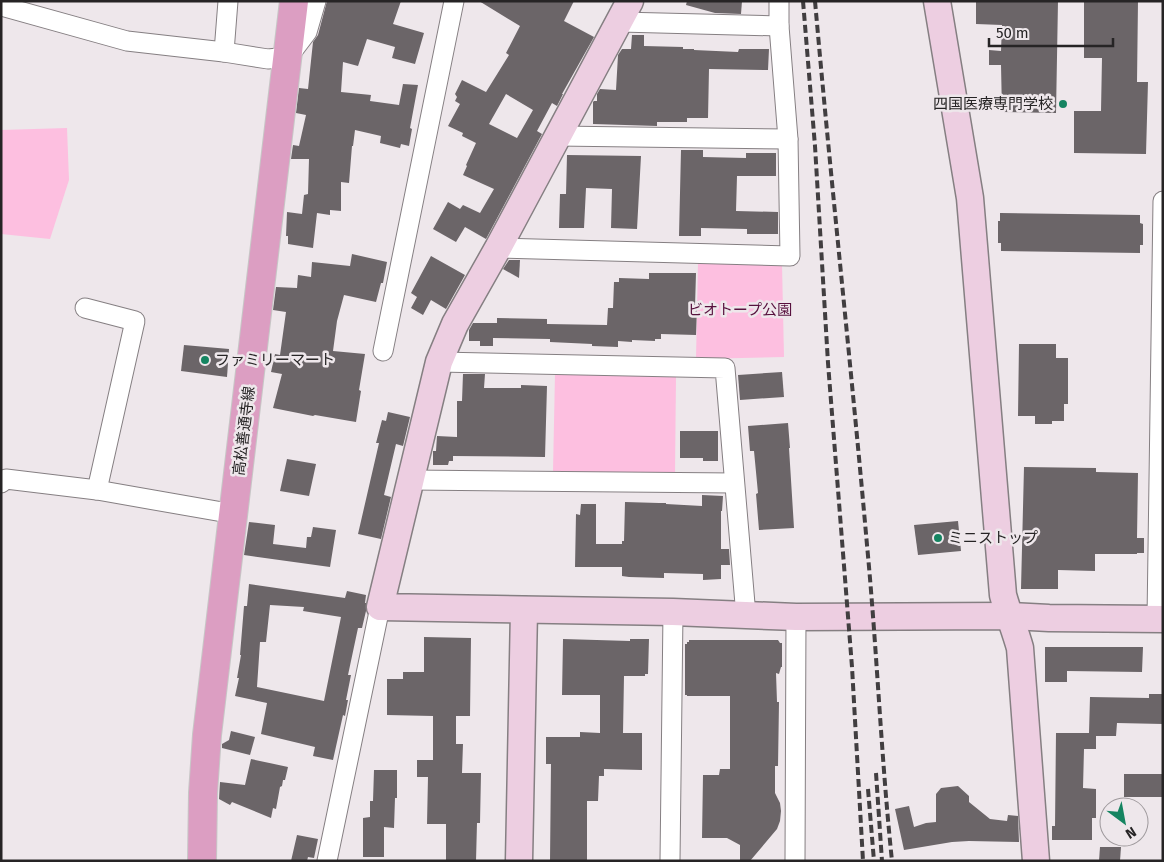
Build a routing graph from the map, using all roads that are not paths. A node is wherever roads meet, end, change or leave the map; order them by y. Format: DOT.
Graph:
graph roads {
  1 [pos="228,1"];
  2 [pos="294,1"];
  3 [pos="316,1"];
  4 [pos="454,1"];
  5 [pos="779,1"];
  6 [pos="937,1"];
  7 [pos="1,6"];
  8 [pos="625,12"];
  9 [pos="779,26"];
  10 [pos="224,52"];
  11 [pos="288,58"];
  12 [pos="557,136"];
  13 [pos="788,139"];
  14 [pos="1163,200"];
  15 [pos="498,248"];
  16 [pos="85,308"];
  17 [pos="383,351"];
  18 [pos="439,362"];
  19 [pos="3,477"];
  20 [pos="411,480"];
  21 [pos="734,483"];
  22 [pos="97,490"];
  23 [pos="234,514"];
  24 [pos="380,607"];
  25 [pos="524,610"];
  26 [pos="672,612"];
  27 [pos="746,616"];
  28 [pos="1009,616"];
  29 [pos="796,617"];
  30 [pos="1160,619"];
  31 [pos="199,858"];
  32 [pos="327,861"];
  33 [pos="519,861"];
  34 [pos="670,861"];
  35 [pos="795,861"];
  36 [pos="1036,861"];
  1 -- 10 [label="street"];
  2 -- 11 [label="main road, 高松善通寺線"];
  3 -- 11 [label="street"];
  4 -- 17 [label="street"];
  5 -- 9 [label="street"];
  6 -- 28 [label="street"];
  7 -- 10 [label="street"];
  8 -- 9 [label="street"];
  8 -- 12 [label="street"];
  9 -- 13 [label="street"];
  10 -- 11 [label="street"];
  11 -- 23 [label="main road, 高松善通寺線"];
  12 -- 13 [label="street"];
  12 -- 15 [label="street"];
  13 -- 15 [label="street"];
  14 -- 30 [label="street"];
  15 -- 18 [label="street"];
  16 -- 22 [label="street"];
  18 -- 20 [label="street"];
  18 -- 21 [label="street"];
  19 -- 22 [label="street"];
  20 -- 21 [label="street"];
  20 -- 24 [label="street"];
  21 -- 27 [label="street"];
  22 -- 23 [label="street"];
  23 -- 31 [label="main road, 高松善通寺線"];
  24 -- 25 [label="street"];
  24 -- 32 [label="street"];
  25 -- 26 [label="street"];
  25 -- 33 [label="street"];
  26 -- 27 [label="street"];
  26 -- 34 [label="street"];
  27 -- 29 [label="street"];
  28 -- 29 [label="street"];
  28 -- 30 [label="street"];
  28 -- 36 [label="street"];
  29 -- 35 [label="street"];
}
